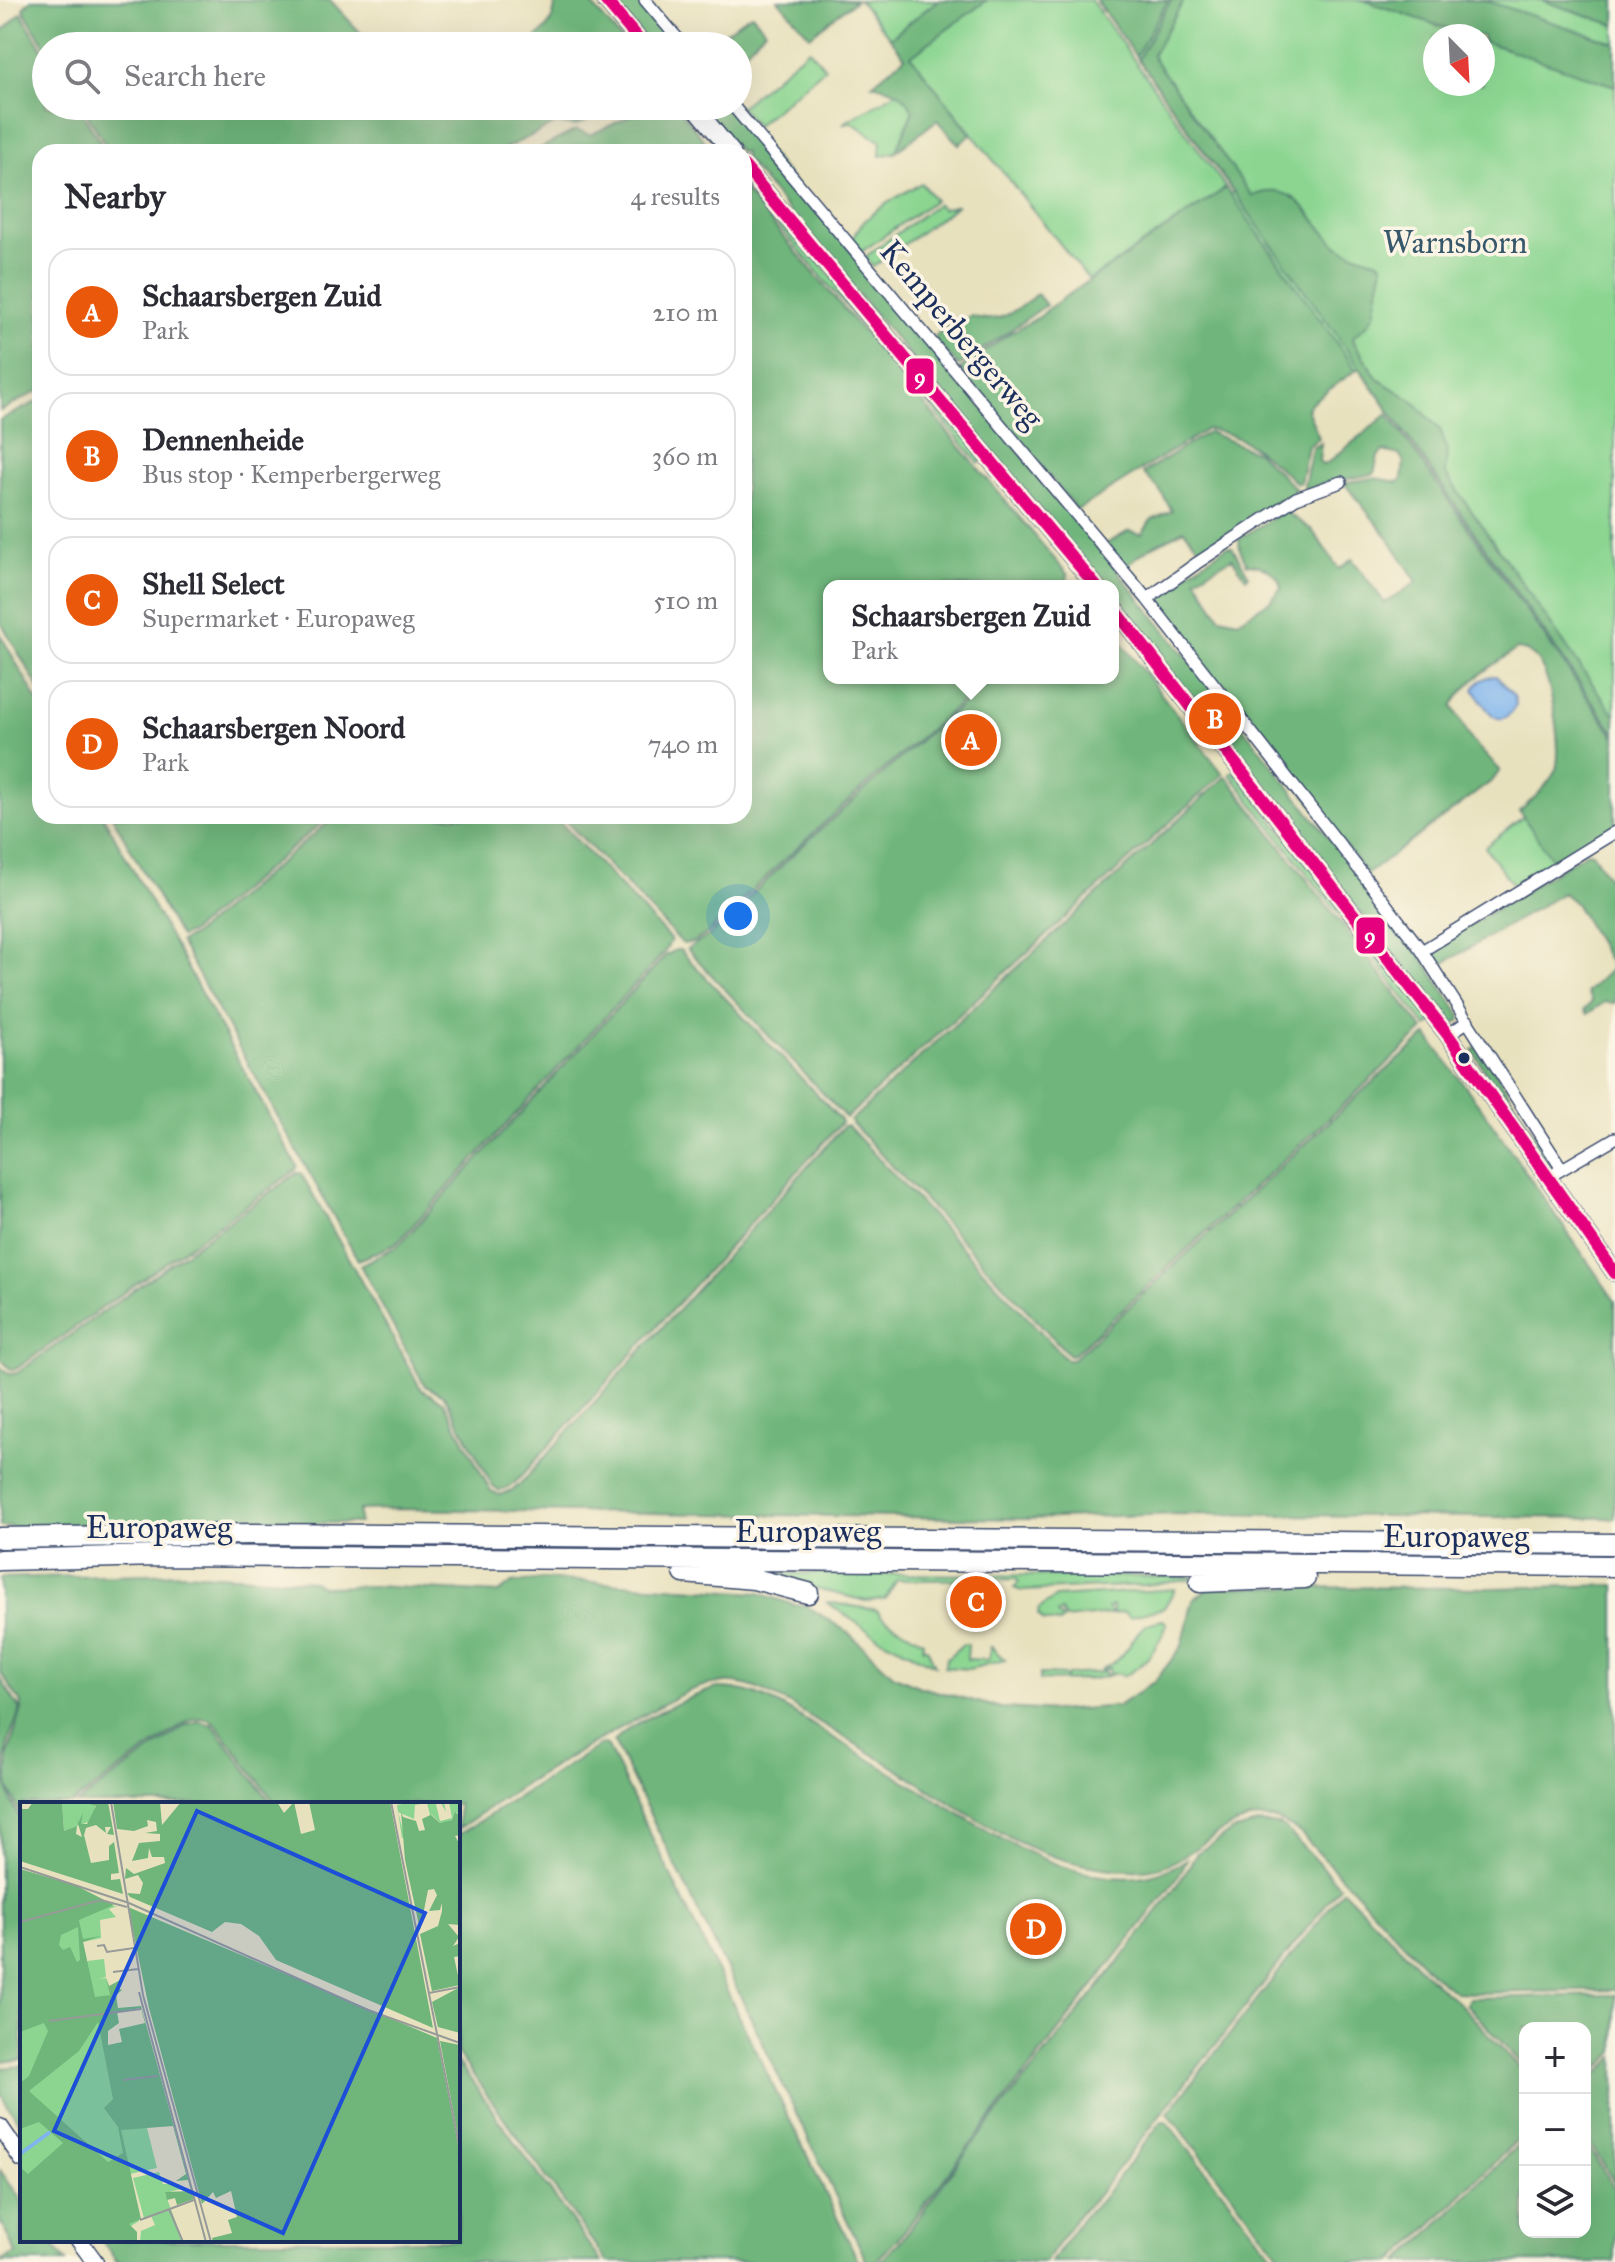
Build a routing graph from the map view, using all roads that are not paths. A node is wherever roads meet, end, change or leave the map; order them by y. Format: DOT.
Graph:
graph roads {
  1 [pos="605,0"];
  2 [pos="645,0"];
  3 [pos="632,32"];
  4 [pos="672,32"];
  5 [pos="706,120"];
  6 [pos="745,120"];
  7 [pos="725,144"];
  8 [pos="752,176"];
  9 [pos="1341,482"];
  10 [pos="1091,580"];
  11 [pos="1147,599"];
  12 [pos="1119,615"];
  13 [pos="1615,832"];
  14 [pos="1422,951"];
  15 [pos="1468,1021"];
  16 [pos="1448,1035"];
  17 [pos="1615,1138"];
  18 [pos="1555,1173"];
  19 [pos="1615,1273"];
  20 [pos="0,1538"];
  21 [pos="1615,1544"];
  22 [pos="448,1559"];
  23 [pos="0,1560"];
  24 [pos="1615,1566"];
  25 [pos="1564,1567"];
  26 [pos="1200,1582"];
  27 [pos="808,1593"];
  28 [pos="0,2127"];
  29 [pos="20,2156"];
  30 [pos="80,2242"];
  31 [pos="95,2262"];
  1 -- 3 [label="main road"];
  2 -- 4 [label="street"];
  5 -- 7 [label="main road"];
  6 -- 11 [label="street, Kemperbergerweg"];
  8 -- 10 [label="main road, Kemperbergerweg"];
  9 -- 11 [label="street"];
  11 -- 14 [label="street, Kemperbergerweg"];
  12 -- 16 [label="main road, Kemperbergerweg"];
  13 -- 14 [label="street"];
  14 -- 15 [label="street, Kemperbergerweg"];
  15 -- 16 [label="street"];
  15 -- 18 [label="street, Kemperbergerweg"];
  16 -- 18 [label="main road, Kemperbergerweg"];
  17 -- 18 [label="street"];
  18 -- 19 [label="main road, Kemperbergerweg"];
  20 -- 21 [label="highway, Europaweg"];
  22 -- 23 [label="highway, Europaweg"];
  22 -- 25 [label="highway, Europaweg"];
  22 -- 27 [label="highway"];
  24 -- 25 [label="highway, Europaweg"];
  25 -- 26 [label="highway"];
  28 -- 29 [label="main road"];
  30 -- 31 [label="main road"];
}
